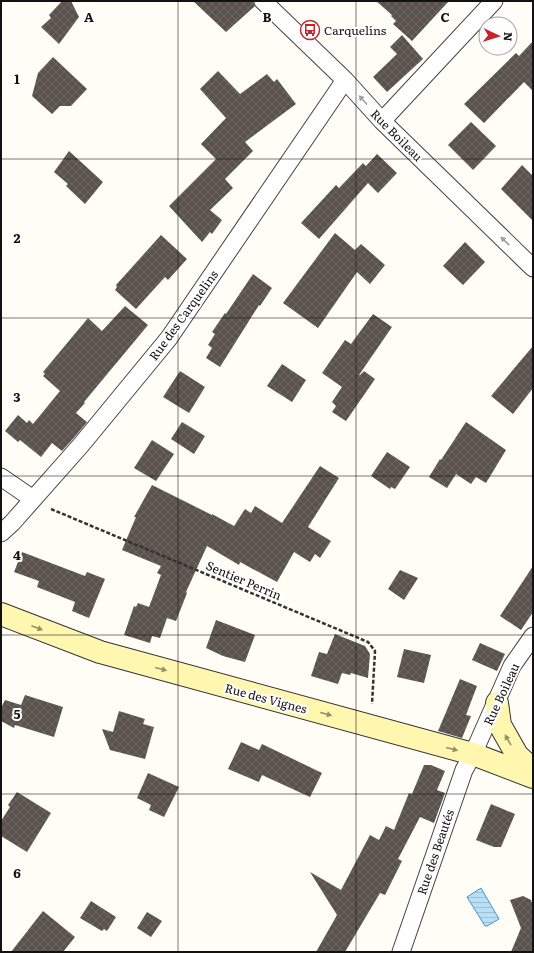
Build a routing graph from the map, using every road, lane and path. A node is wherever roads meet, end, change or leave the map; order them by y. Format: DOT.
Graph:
graph roads {
  1 [pos="263,1"];
  2 [pos="494,1"];
  3 [pos="345,80"];
  4 [pos="382,120"];
  5 [pos="533,268"];
  6 [pos="1,477"];
  7 [pos="33,499"];
  8 [pos="1,533"];
  9 [pos="1,614"];
  10 [pos="533,636"];
  11 [pos="497,703"];
  12 [pos="371,727"];
  13 [pos="473,754"];
  14 [pos="533,770"];
  15 [pos="533,776"];
  16 [pos="401,952"];
  1 -- 3 [label="street, Rue Boileau"];
  2 -- 4 [label="street"];
  4 -- 3 [label="street, Rue Boileau, one-way"];
  3 -- 7 [label="street, Rue des Carquelins"];
  5 -- 4 [label="street, Rue Boileau, one-way"];
  6 -- 7 [label="street"];
  7 -- 8 [label="street, Rue des Carquelins"];
  7 -- 12 [label="path, Sentier Perrin"];
  9 -- 12 [label="street, Rue des Vignes, one-way"];
  10 -- 11 [label="street, Rue Boileau"];
  11 -- 13 [label="street, Rue Boileau"];
  14 -- 11 [label="street, one-way"];
  12 -- 13 [label="street, Rue des Vignes, one-way"];
  13 -- 15 [label="street, Rue des Vignes"];
  13 -- 16 [label="street, Rue des Beautés"];
}
